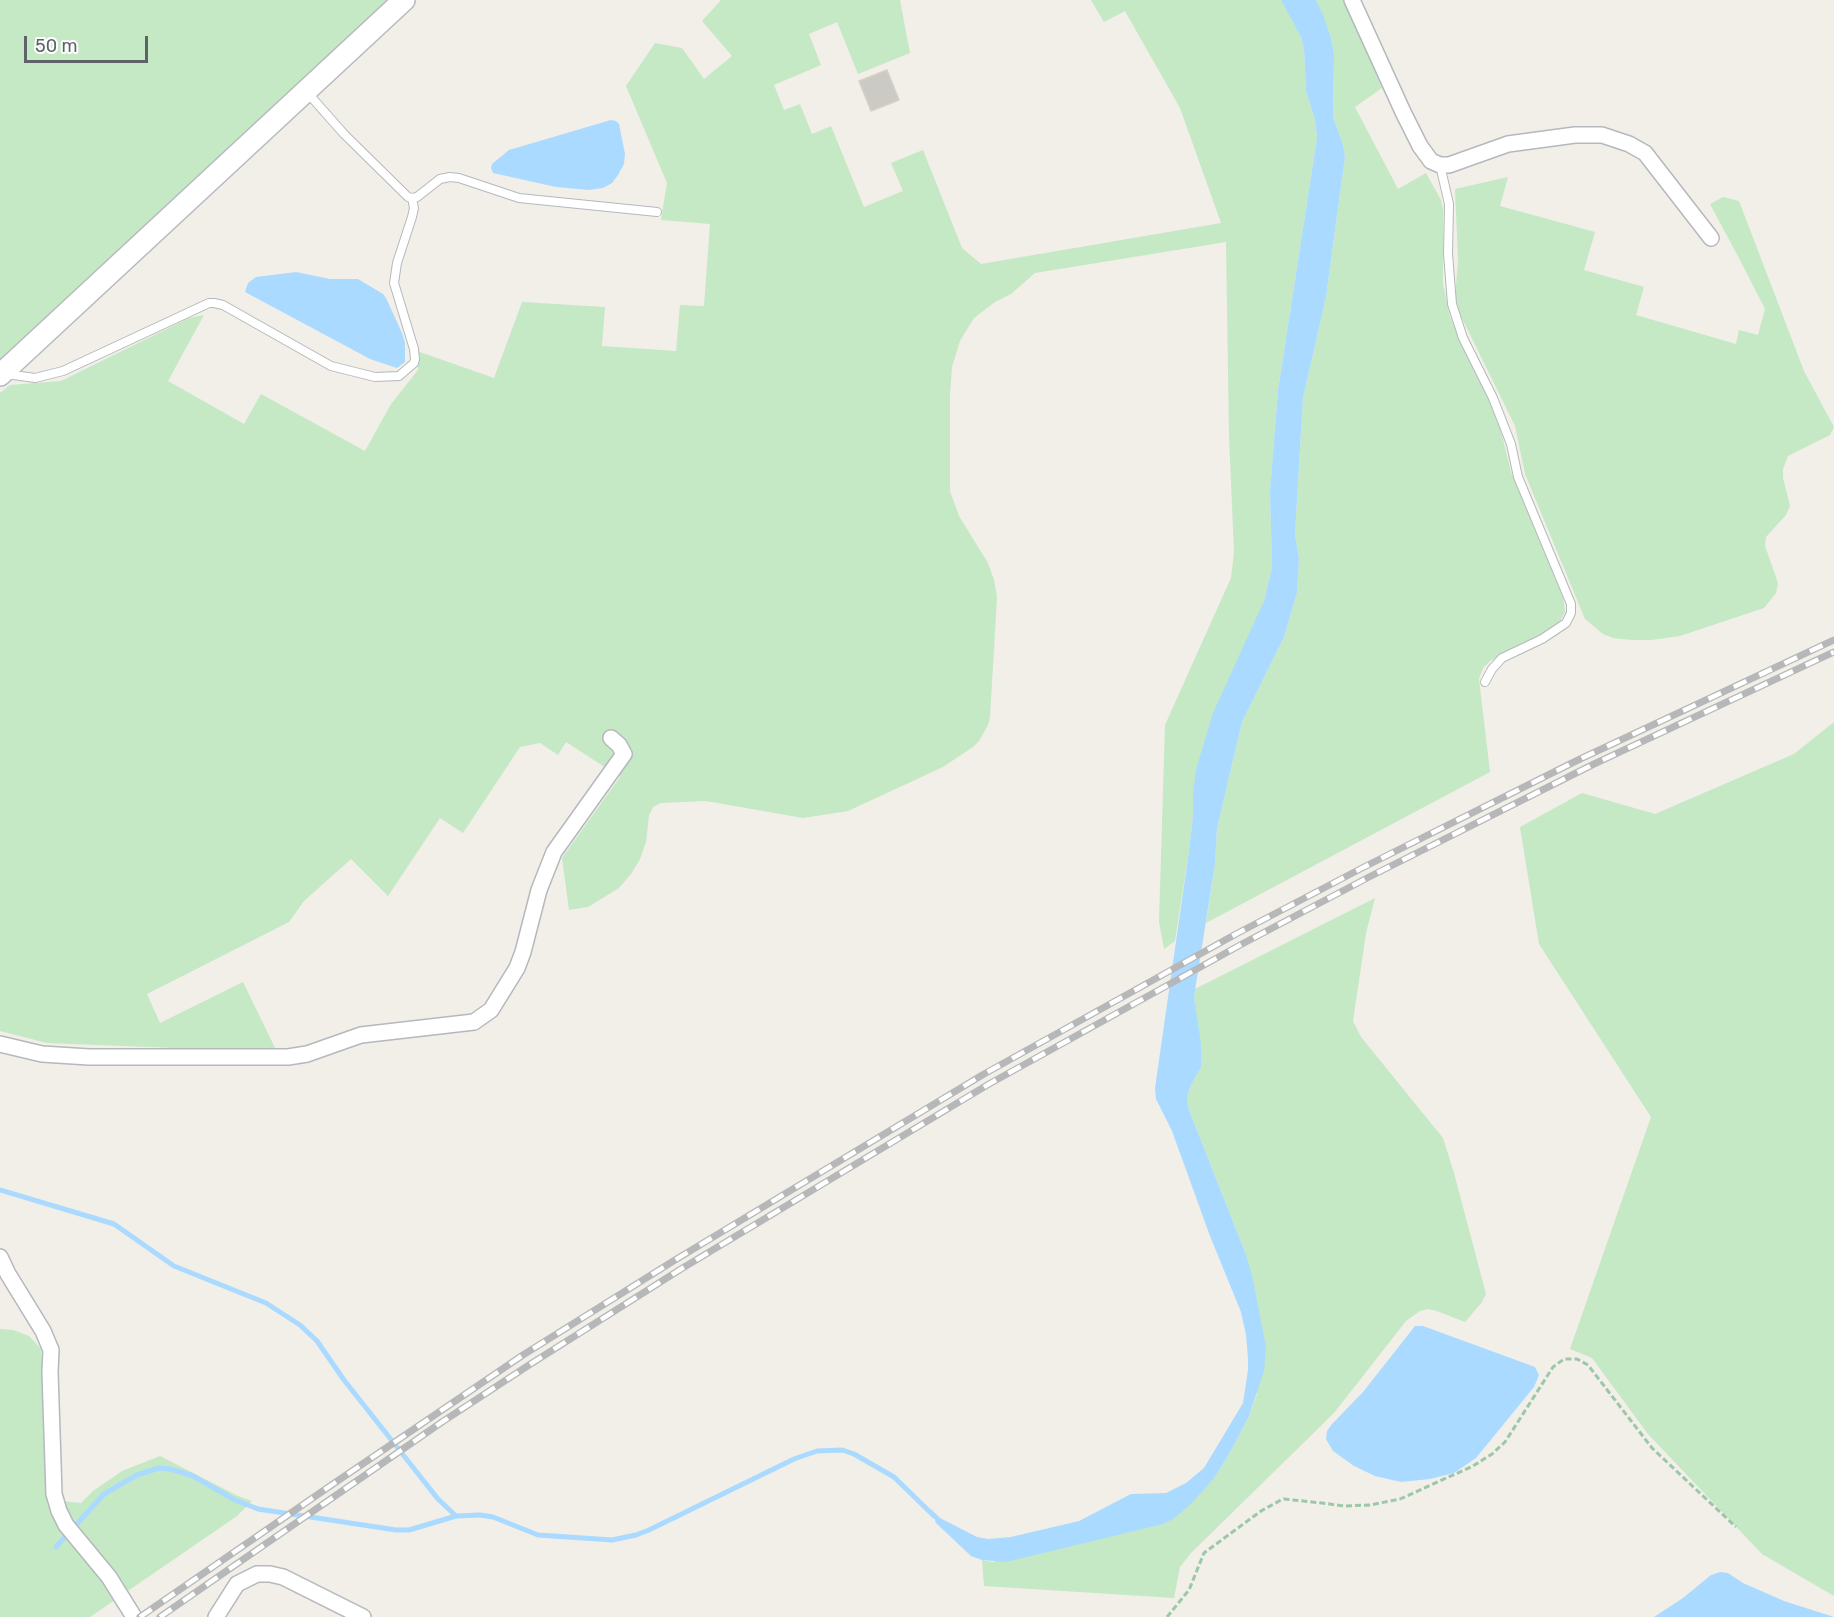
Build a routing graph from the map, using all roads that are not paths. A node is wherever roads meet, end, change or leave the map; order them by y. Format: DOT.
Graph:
graph roads {
  1 [pos="404,0"];
  2 [pos="1352,0"];
  3 [pos="306,91"];
  4 [pos="1440,165"];
  5 [pos="412,198"];
  6 [pos="657,212"];
  7 [pos="1711,238"];
  8 [pos="1,374"];
  9 [pos="1485,682"];
  10 [pos="611,738"];
  11 [pos="0,1044"];
  12 [pos="0,1257"];
  13 [pos="134,1617"];
  14 [pos="216,1617"];
  15 [pos="363,1617"];
  1 -- 3 [label="street"];
  2 -- 4 [label="street"];
  3 -- 5 [label="lane"];
  3 -- 8 [label="street"];
  4 -- 7 [label="street"];
  4 -- 9 [label="lane"];
  5 -- 6 [label="lane"];
  5 -- 8 [label="lane"];
  10 -- 11 [label="street"];
  12 -- 13 [label="street"];
  14 -- 15 [label="street"];
}
